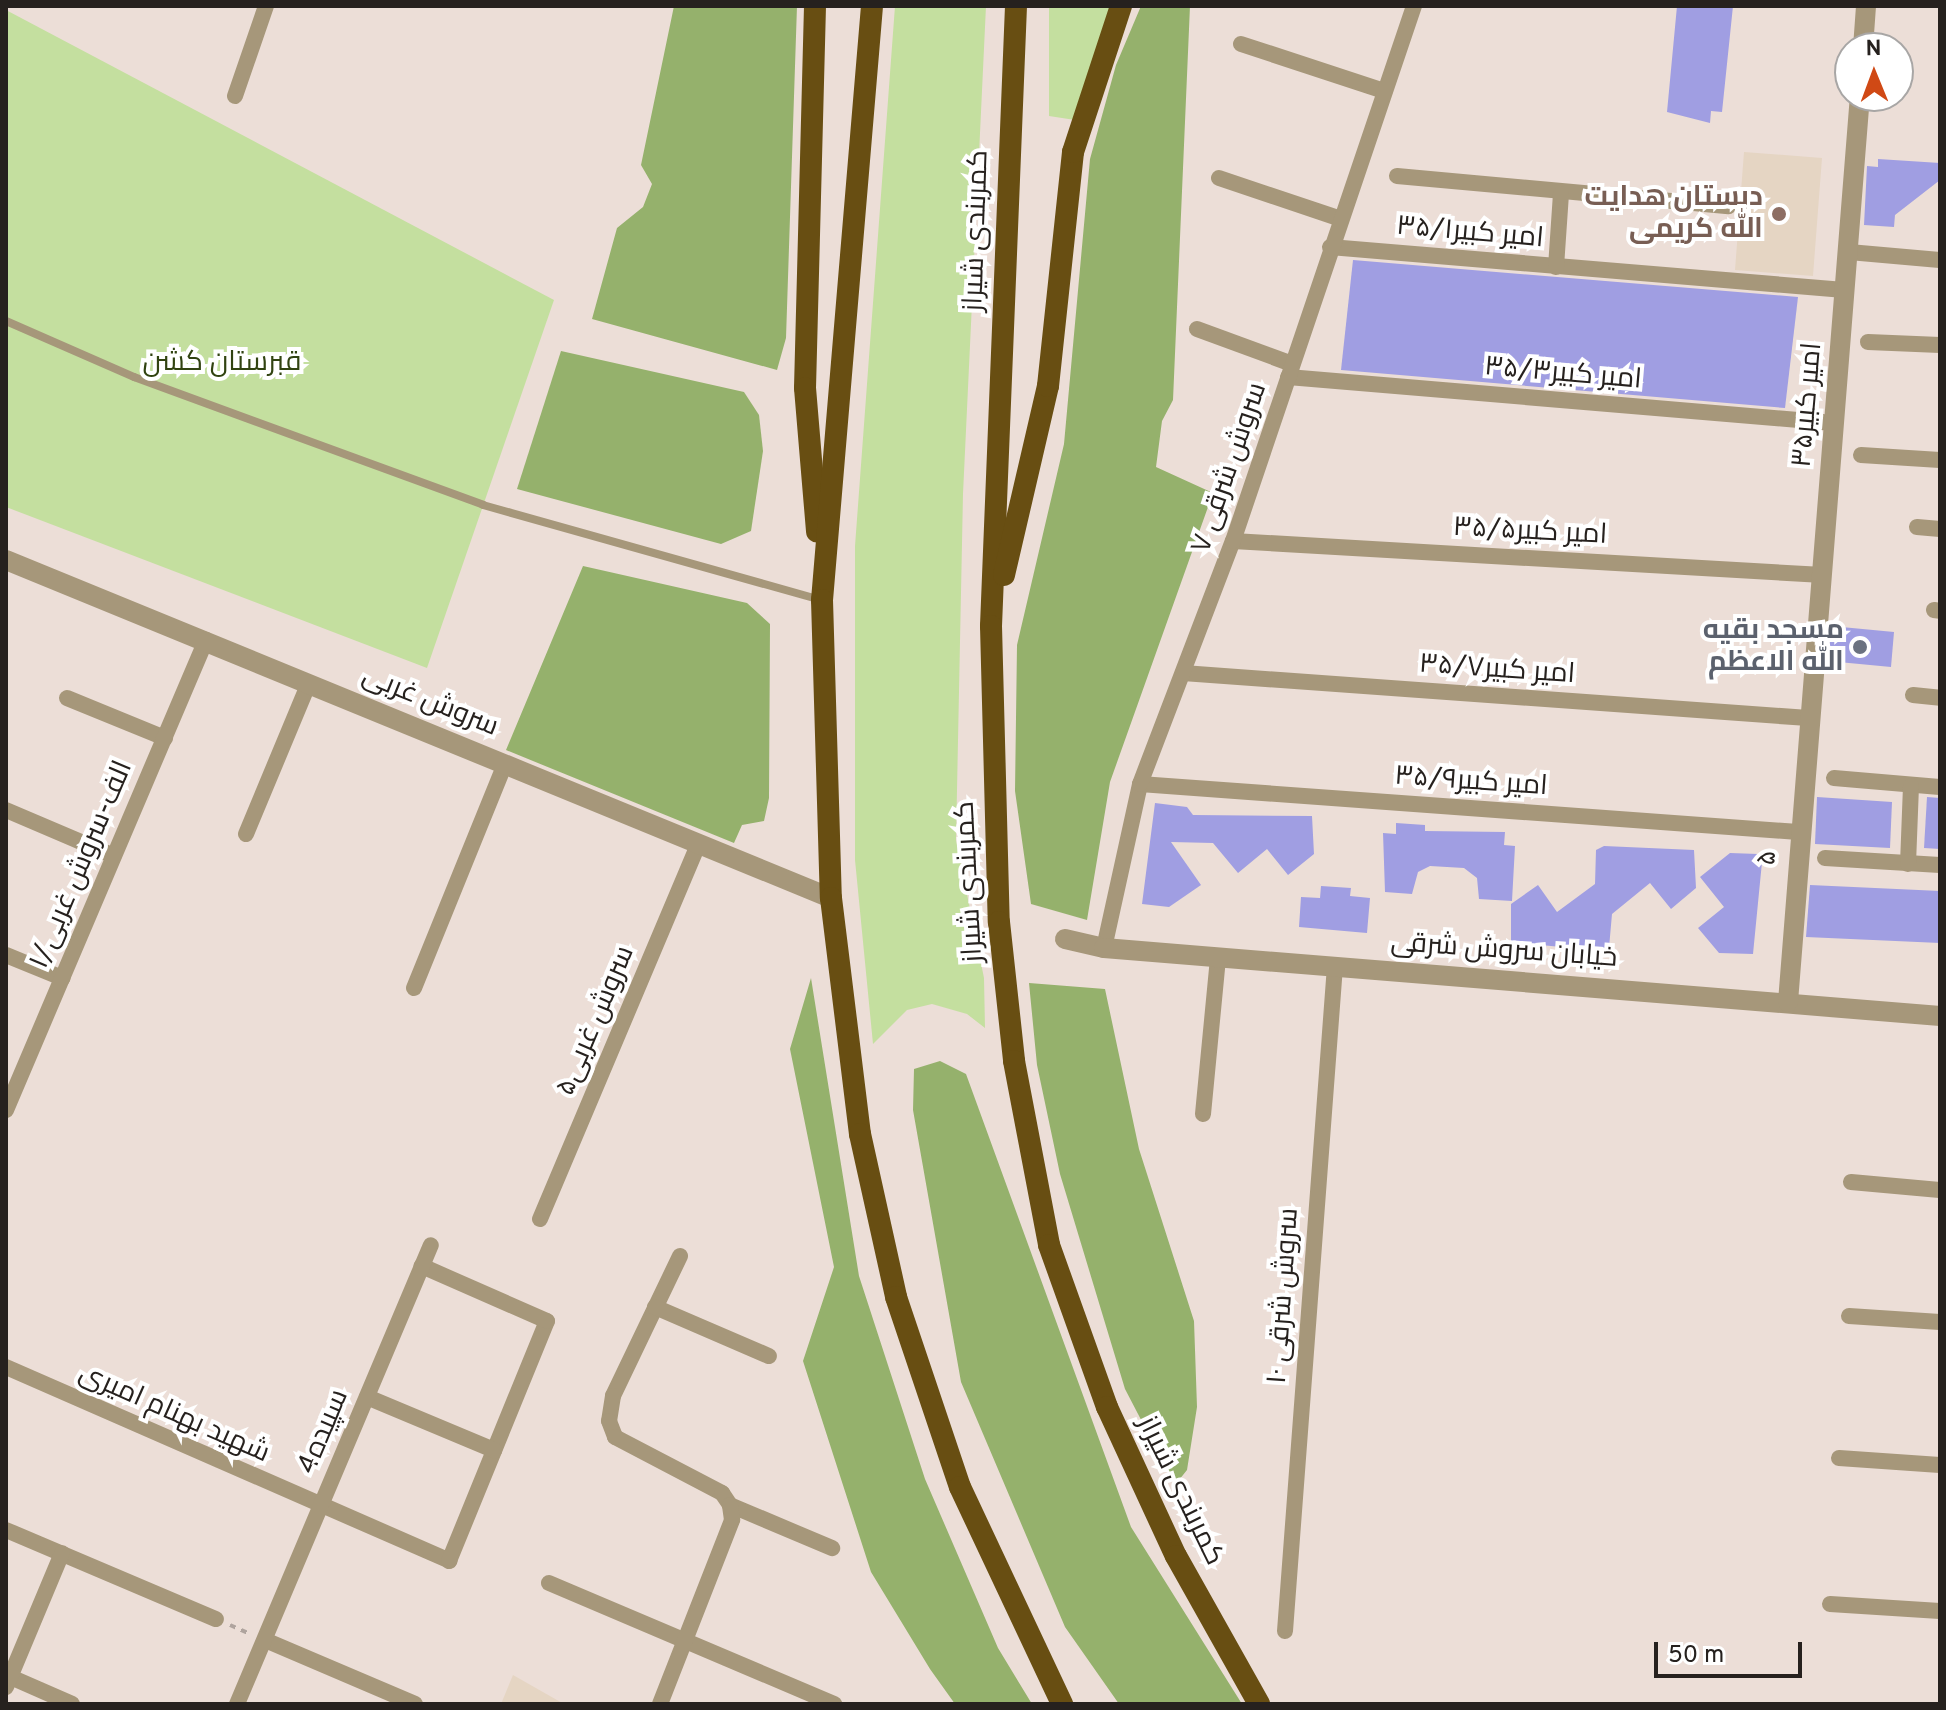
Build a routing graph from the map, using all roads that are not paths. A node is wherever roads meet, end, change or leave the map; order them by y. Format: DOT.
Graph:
graph roads {
  1 [pos="266,6"];
  2 [pos="815,6"];
  3 [pos="872,6"];
  4 [pos="1016,6"];
  5 [pos="1121,6"];
  6 [pos="1414,6"];
  7 [pos="1866,6"];
  8 [pos="1864,32"];
  9 [pos="1241,44"];
  10 [pos="1384,91"];
  11 [pos="235,96"];
  12 [pos="1859,112"];
  13 [pos="1397,176"];
  14 [pos="1219,178"];
  15 [pos="1561,194"];
  16 [pos="1729,206"];
  17 [pos="1338,218"];
  18 [pos="1330,247"];
  19 [pos="1849,252"];
  20 [pos="1940,260"];
  21 [pos="1556,267"];
  22 [pos="1844,290"];
  23 [pos="6,321"];
  24 [pos="1197,329"];
  25 [pos="1868,342"];
  26 [pos="1940,345"];
  27 [pos="1290,370"];
  28 [pos="1833,423"];
  29 [pos="1861,455"];
  30 [pos="1940,460"];
  31 [pos="1917,527"];
  32 [pos="1940,529"];
  33 [pos="1233,541"];
  34 [pos="6,560"];
  35 [pos="1823,575"];
  36 [pos="822,600"];
  37 [pos="991,626"];
  38 [pos="206,640"];
  39 [pos="1183,673"];
  40 [pos="309,683"];
  41 [pos="1913,695"];
  42 [pos="67,698"];
  43 [pos="1940,698"];
  44 [pos="1808,718"];
  45 [pos="165,738"];
  46 [pos="505,764"];
  47 [pos="1834,778"];
  48 [pos="1140,784"];
  49 [pos="1911,786"];
  50 [pos="1940,787"];
  51 [pos="6,810"];
  52 [pos="1798,832"];
  53 [pos="246,834"];
  54 [pos="699,843"];
  55 [pos="114,856"];
  56 [pos="1825,858"];
  57 [pos="1908,864"];
  58 [pos="1940,865"];
  59 [pos="831,898"];
  60 [pos="1065,939"];
  61 [pos="1104,948"];
  62 [pos="6,955"];
  63 [pos="1218,957"];
  64 [pos="1335,966"];
  65 [pos="62,978"];
  66 [pos="414,988"];
  67 [pos="1788,1002"];
  68 [pos="1940,1016"];
  69 [pos="7,1103"];
  70 [pos="1203,1114"];
  71 [pos="1851,1182"];
  72 [pos="1940,1190"];
  73 [pos="540,1219"];
  74 [pos="431,1245"];
  75 [pos="680,1256"];
  76 [pos="422,1266"];
  77 [pos="655,1307"];
  78 [pos="1849,1316"];
  79 [pos="1940,1322"];
  80 [pos="769,1356"];
  81 [pos="6,1367"];
  82 [pos="367,1397"];
  83 [pos="494,1450"];
  84 [pos="1839,1458"];
  85 [pos="1940,1465"];
  86 [pos="730,1505"];
  87 [pos="320,1508"];
  88 [pos="6,1530"];
  89 [pos="832,1548"];
  90 [pos="62,1553"];
  91 [pos="549,1583"];
  92 [pos="1830,1604"];
  93 [pos="1940,1611"];
  94 [pos="216,1619"];
  95 [pos="1285,1631"];
  96 [pos="265,1640"];
  97 [pos="684,1642"];
  98 [pos="7,1680"];
  99 [pos="1259,1702"];
  100 [pos="72,1704"];
  101 [pos="237,1704"];
  102 [pos="415,1704"];
  103 [pos="660,1704"];
  104 [pos="834,1704"];
  105 [pos="1062,1704"];
  1 -- 11 [label="street"];
  2 -- 36 [label="highway"];
  3 -- 36 [label="highway"];
  4 -- 37 [label="highway, کمربندی شیراز"];
  5 -- 37 [label="highway"];
  6 -- 10 [label="street, سروش شرقی ۷"];
  7 -- 8 [label="street"];
  9 -- 10 [label="street"];
  10 -- 17 [label="street, سروش شرقی ۷"];
  12 -- 19 [label="street, امیر کبیر۳۵"];
  13 -- 15 [label="street"];
  14 -- 17 [label="street"];
  15 -- 16 [label="street"];
  15 -- 21 [label="street"];
  17 -- 18 [label="street, سروش شرقی ۷"];
  18 -- 21 [label="street, امیر کبیر۳۵/۱"];
  18 -- 27 [label="street, سروش شرقی ۷"];
  19 -- 20 [label="street"];
  19 -- 22 [label="street, امیر کبیر۳۵"];
  21 -- 22 [label="street, امیر کبیر۳۵/۱"];
  22 -- 28 [label="street, امیر کبیر۳۵"];
  23 -- 36 [label="lane"];
  24 -- 27 [label="street, امیر کبیر۳۵/۳"];
  25 -- 26 [label="street"];
  27 -- 28 [label="street, امیر کبیر۳۵/۳"];
  27 -- 33 [label="street, سروش شرقی ۷"];
  28 -- 35 [label="street, امیر کبیر۳۵"];
  29 -- 30 [label="street"];
  31 -- 32 [label="street"];
  33 -- 35 [label="street, امیر کبیر۳۵/۵"];
  33 -- 39 [label="street, سروش شرقی ۷"];
  34 -- 38 [label="street, سروش غربی"];
  35 -- 44 [label="street, امیر کبیر۳۵"];
  36 -- 59 [label="highway"];
  37 -- 99 [label="highway, کمربندی شیراز"];
  38 -- 40 [label="street, سروش غربی"];
  38 -- 45 [label="street, ۱/الف-سروش غربی"];
  39 -- 44 [label="street, امیر کبیر۳۵/۷"];
  39 -- 48 [label="street, سروش شرقی ۷"];
  40 -- 46 [label="street, سروش غربی"];
  40 -- 53 [label="street"];
  41 -- 43 [label="street"];
  42 -- 45 [label="street"];
  44 -- 52 [label="street, ۵"];
  45 -- 55 [label="street, ۱/الف-سروش غربی"];
  46 -- 54 [label="street, سروش غربی"];
  46 -- 66 [label="street"];
  47 -- 49 [label="street"];
  48 -- 52 [label="street, امیر کبیر۳۵/۹"];
  48 -- 61 [label="street, سروش شرقی ۷"];
  49 -- 50 [label="street"];
  49 -- 57 [label="street"];
  51 -- 55 [label="street"];
  52 -- 67 [label="street, ۵"];
  54 -- 59 [label="street, سروش غربی"];
  54 -- 73 [label="street, سروش غربی۵"];
  55 -- 65 [label="street, ۱/الف-سروش غربی"];
  56 -- 57 [label="street"];
  57 -- 58 [label="street"];
  59 -- 105 [label="highway"];
  60 -- 61 [label="street, خیابان سروش شرقی"];
  61 -- 63 [label="street, خیابان سروش شرقی"];
  62 -- 65 [label="street"];
  63 -- 64 [label="street, خیابان سروش شرقی"];
  63 -- 70 [label="street"];
  64 -- 67 [label="street, خیابان سروش شرقی"];
  64 -- 95 [label="street, سروش شرقی ۱۰"];
  65 -- 69 [label="street, ۱/الف-سروش غربی"];
  67 -- 68 [label="street, خیابان سروش شرقی"];
  71 -- 72 [label="street"];
  74 -- 76 [label="street, 4سپیده"];
  75 -- 77 [label="street"];
  76 -- 82 [label="street, 4سپیده"];
  76 -- 83 [label="street"];
  77 -- 80 [label="street"];
  77 -- 86 [label="street"];
  78 -- 79 [label="street"];
  81 -- 87 [label="street, شهید بهنام امیری"];
  82 -- 83 [label="street"];
  82 -- 87 [label="street, 4سپیده"];
  83 -- 87 [label="street, شهید بهنام امیری"];
  84 -- 85 [label="street"];
  86 -- 89 [label="street"];
  86 -- 97 [label="street"];
  87 -- 96 [label="street, 4سپیده"];
  88 -- 90 [label="street"];
  90 -- 94 [label="street"];
  90 -- 98 [label="street"];
  91 -- 97 [label="street"];
  92 -- 93 [label="street"];
  96 -- 101 [label="street, 4سپیده"];
  96 -- 102 [label="street"];
  97 -- 103 [label="street"];
  97 -- 104 [label="street"];
  98 -- 100 [label="street"];
}
